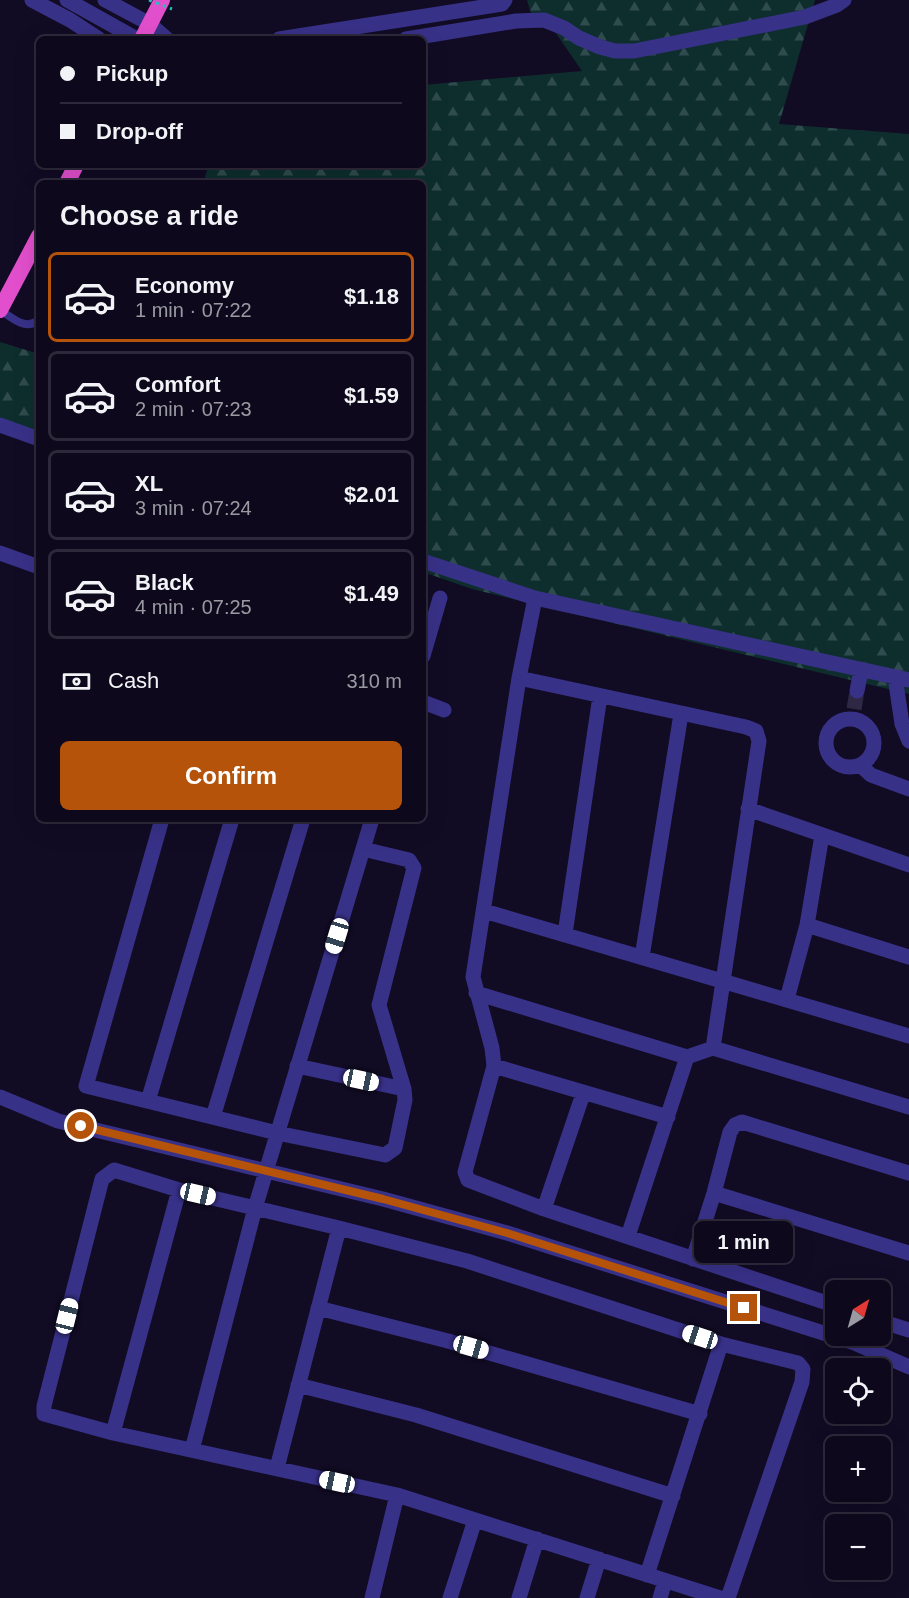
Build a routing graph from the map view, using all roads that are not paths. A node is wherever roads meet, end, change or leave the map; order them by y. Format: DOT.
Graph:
graph roads {
  1 [pos="32,0"];
  2 [pos="67,0"];
  3 [pos="105,0"];
  4 [pos="844,0"];
  5 [pos="504,2"];
  6 [pos="89,5"];
  7 [pos="125,5"];
  8 [pos="167,5"];
  9 [pos="506,23"];
  10 [pos="150,24"];
  11 [pos="94,36"];
  12 [pos="133,36"];
  13 [pos="144,36"];
  14 [pos="164,36"];
  15 [pos="297,36"];
  16 [pos="425,36"];
  17 [pos="36,242"];
  18 [pos="0,310"];
  19 [pos="36,322"];
  20 [pos="0,425"];
  21 [pos="36,438"];
  22 [pos="0,552"];
  23 [pos="426,562"];
  24 [pos="36,566"];
  25 [pos="440,598"];
  26 [pos="535,598"];
  27 [pos="427,628"];
  28 [pos="861,670"];
  29 [pos="519,678"];
  30 [pos="902,679"];
  31 [pos="857,691"];
  32 [pos="600,696"];
  33 [pos="426,703"];
  34 [pos="444,710"];
  35 [pos="681,714"];
  36 [pos="909,741"];
  37 [pos="860,765"];
  38 [pos="909,789"];
  39 [pos="748,809"];
  40 [pos="161,822"];
  41 [pos="231,822"];
  42 [pos="302,822"];
  43 [pos="371,822"];
  44 [pos="822,836"];
  45 [pos="363,849"];
  46 [pos="909,865"];
  47 [pos="484,910"];
  48 [pos="807,926"];
  49 [pos="565,934"];
  50 [pos="642,957"];
  51 [pos="909,957"];
  52 [pos="722,979"];
  53 [pos="476,993"];
  54 [pos="787,999"];
  55 [pos="909,1036"];
  56 [pos="713,1048"];
  57 [pos="687,1057"];
  58 [pos="297,1066"];
  59 [pos="494,1066"];
  60 [pos="404,1089"];
  61 [pos="583,1094"];
  62 [pos="0,1097"];
  63 [pos="148,1101"];
  64 [pos="909,1107"];
  65 [pos="213,1117"];
  66 [pos="668,1117"];
  67 [pos="277,1133"];
  68 [pos="266,1170"];
  69 [pos="909,1173"];
  70 [pos="179,1190"];
  71 [pos="714,1193"];
  72 [pos="255,1208"];
  73 [pos="544,1209"];
  74 [pos="339,1228"];
  75 [pos="628,1236"];
  76 [pos="909,1253"];
  77 [pos="693,1259"];
  78 [pos="825,1302"];
  79 [pos="318,1308"];
  80 [pos="891,1324"];
  81 [pos="909,1330"];
  82 [pos="721,1344"];
  83 [pos="909,1367"];
  84 [pos="298,1385"];
  85 [pos="700,1414"];
  86 [pos="114,1433"];
  87 [pos="192,1450"];
  88 [pos="277,1468"];
  89 [pos="397,1495"];
  90 [pos="673,1496"];
  91 [pos="475,1520"];
  92 [pos="537,1539"];
  93 [pos="599,1559"];
  94 [pos="647,1575"];
  95 [pos="665,1581"];
  96 [pos="372,1598"];
  97 [pos="450,1598"];
  98 [pos="519,1598"];
  99 [pos="587,1598"];
  100 [pos="660,1598"];
  101 [pos="720,1598"];
  102 [pos="728,1598"];
  1 -- 11 [label="street"];
  2 -- 6 [label="street"];
  3 -- 7 [label="street"];
  4 -- 9 [label="street"];
  5 -- 9 [label="street"];
  5 -- 15 [label="street"];
  6 -- 12 [label="street"];
  7 -- 10 [label="street"];
  8 -- 10 [label="highway"];
  9 -- 16 [label="street"];
  10 -- 13 [label="highway"];
  10 -- 14 [label="street"];
  17 -- 18 [label="highway"];
  18 -- 19 [label="lane"];
  20 -- 21 [label="street"];
  22 -- 24 [label="street"];
  23 -- 26 [label="street"];
  25 -- 27 [label="street"];
  26 -- 28 [label="street"];
  26 -- 29 [label="street"];
  28 -- 30 [label="street"];
  28 -- 31 [label="street"];
  29 -- 32 [label="street"];
  29 -- 47 [label="street"];
  30 -- 36 [label="street"];
  32 -- 35 [label="street"];
  32 -- 49 [label="street"];
  33 -- 34 [label="street"];
  35 -- 39 [label="street"];
  35 -- 50 [label="street"];
  37 -- 37 [label="street"];
  37 -- 38 [label="street"];
  39 -- 44 [label="street"];
  39 -- 52 [label="street"];
  40 -- 63 [label="street"];
  41 -- 63 [label="street"];
  42 -- 65 [label="street"];
  43 -- 45 [label="street"];
  44 -- 46 [label="street"];
  44 -- 48 [label="street"];
  45 -- 58 [label="street"];
  45 -- 60 [label="street"];
  47 -- 49 [label="street"];
  47 -- 53 [label="street"];
  48 -- 51 [label="street"];
  48 -- 54 [label="street"];
  49 -- 50 [label="street"];
  50 -- 52 [label="street"];
  52 -- 54 [label="street"];
  52 -- 56 [label="street"];
  53 -- 57 [label="street"];
  53 -- 59 [label="street"];
  54 -- 55 [label="street"];
  56 -- 57 [label="street"];
  56 -- 64 [label="street"];
  57 -- 66 [label="street"];
  58 -- 60 [label="street"];
  58 -- 67 [label="street"];
  59 -- 61 [label="street"];
  59 -- 73 [label="street"];
  60 -- 67 [label="street"];
  61 -- 66 [label="street"];
  61 -- 73 [label="street"];
  62 -- 68 [label="street"];
  63 -- 65 [label="street"];
  65 -- 67 [label="street"];
  66 -- 75 [label="street"];
  67 -- 68 [label="street"];
  68 -- 72 [label="street"];
  68 -- 83 [label="street"];
  69 -- 71 [label="street"];
  70 -- 72 [label="street"];
  70 -- 86 [label="street"];
  70 -- 86 [label="street"];
  71 -- 76 [label="street"];
  71 -- 77 [label="street"];
  72 -- 74 [label="street"];
  72 -- 87 [label="street"];
  73 -- 75 [label="street"];
  74 -- 79 [label="street"];
  74 -- 82 [label="street"];
  75 -- 77 [label="street"];
  77 -- 78 [label="street"];
  79 -- 84 [label="street"];
  79 -- 85 [label="street"];
  80 -- 81 [label="street"];
  82 -- 85 [label="street"];
  82 -- 102 [label="street"];
  84 -- 88 [label="street"];
  84 -- 90 [label="street"];
  85 -- 90 [label="street"];
  86 -- 87 [label="street"];
  87 -- 88 [label="street"];
  88 -- 89 [label="street"];
  89 -- 91 [label="street"];
  89 -- 96 [label="street"];
  90 -- 94 [label="street"];
  91 -- 92 [label="street"];
  91 -- 97 [label="street"];
  92 -- 93 [label="street"];
  92 -- 98 [label="street"];
  93 -- 94 [label="street"];
  93 -- 99 [label="street"];
  94 -- 95 [label="street"];
  95 -- 100 [label="street"];
  95 -- 101 [label="street"];
}
